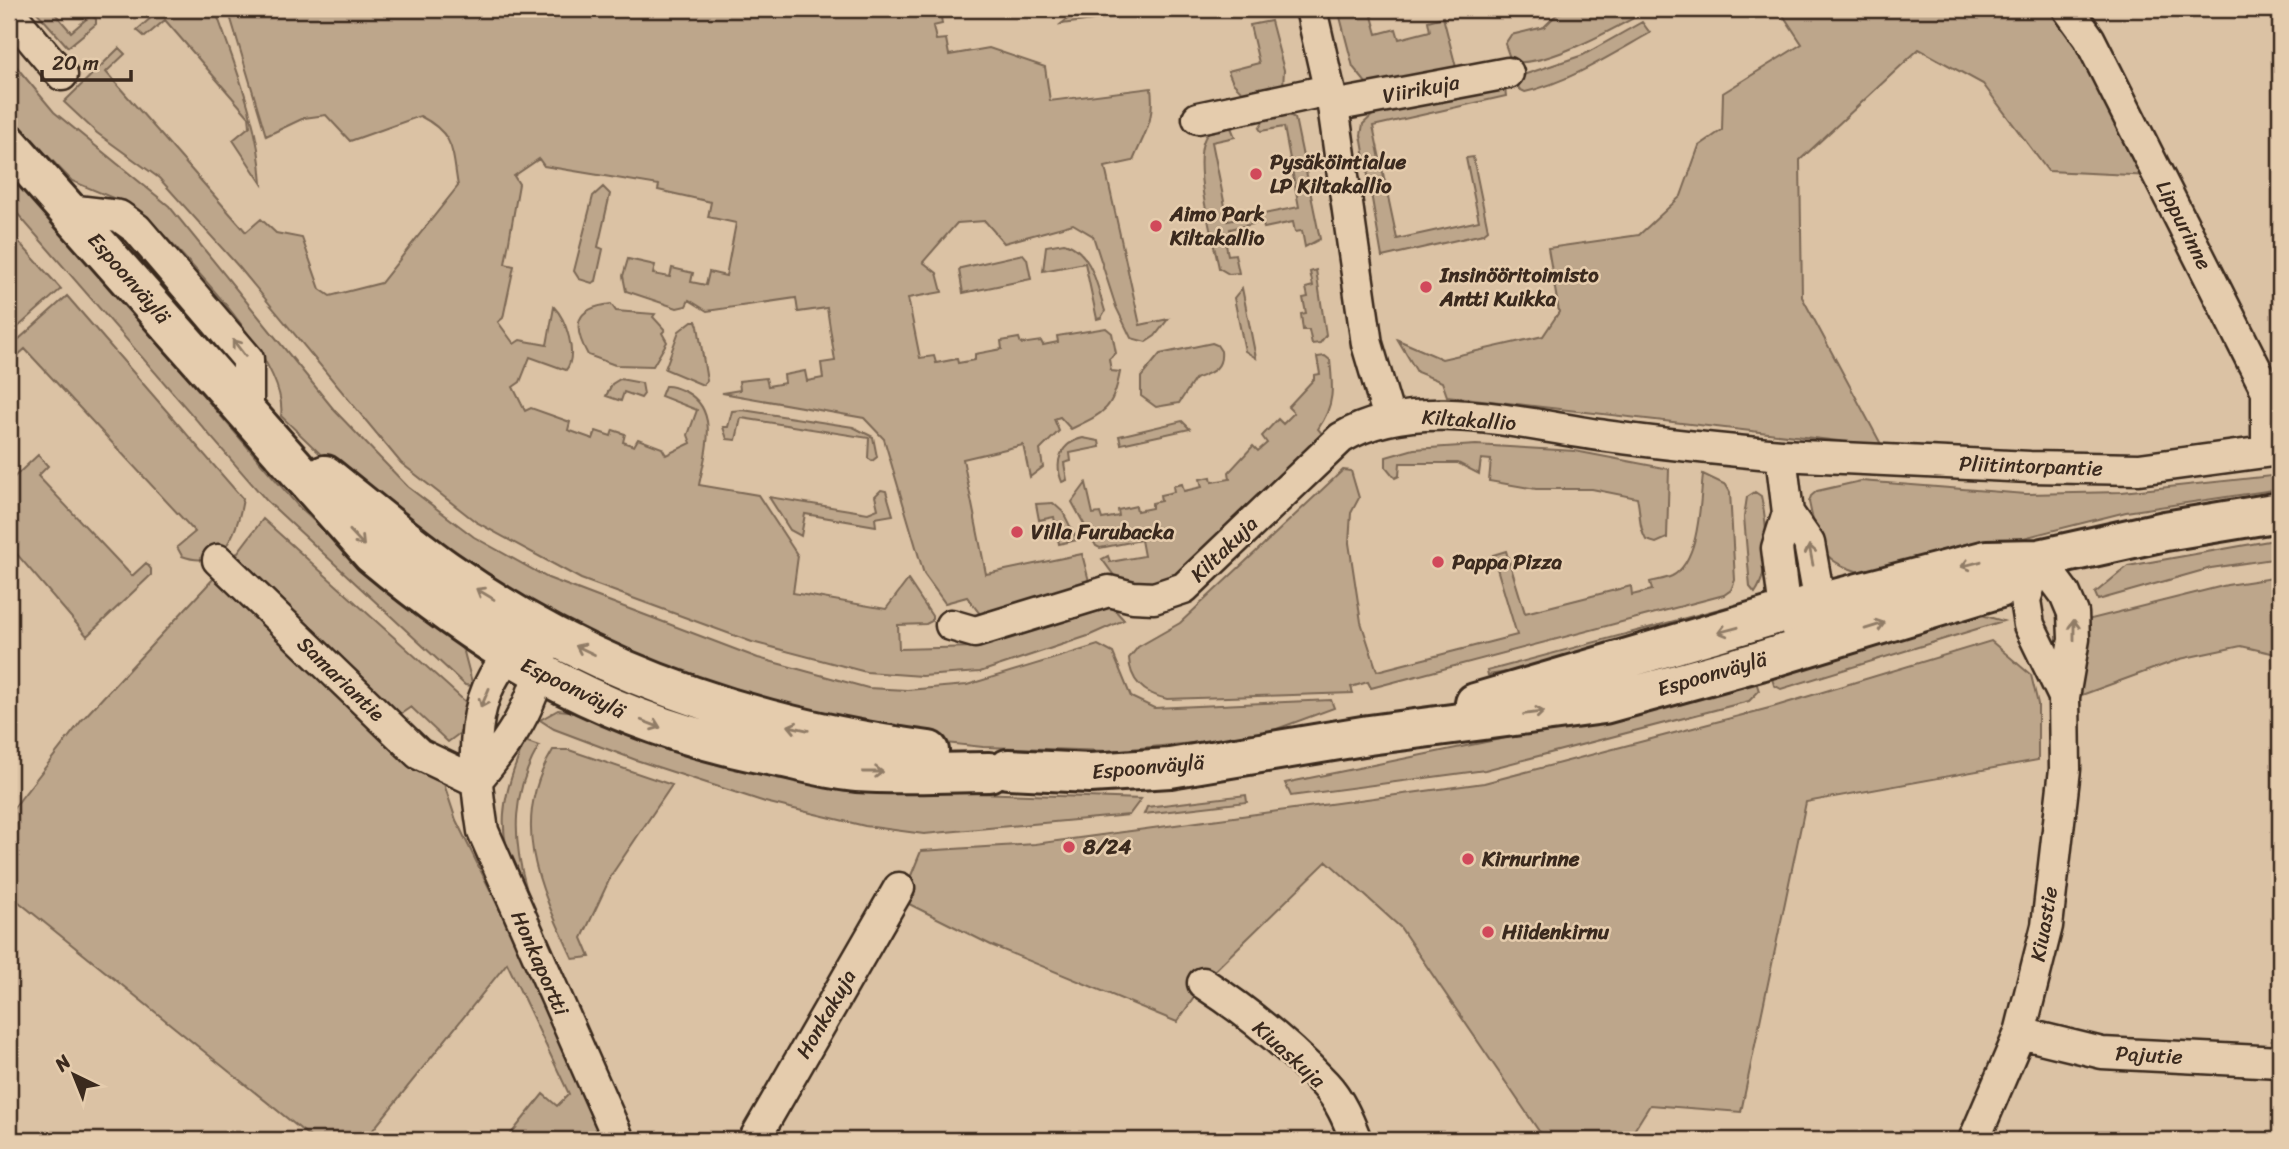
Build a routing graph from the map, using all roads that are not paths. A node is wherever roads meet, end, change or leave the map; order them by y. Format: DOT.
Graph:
graph roads {
  1 [pos="1311,9"];
  2 [pos="2068,9"];
  3 [pos="9,12"];
  4 [pos="1508,73"];
  5 [pos="62,75"];
  6 [pos="1331,98"];
  7 [pos="1198,118"];
  8 [pos="9,144"];
  9 [pos="248,413"];
  10 [pos="1389,418"];
  11 [pos="2274,451"];
  12 [pos="1781,455"];
  13 [pos="2280,512"];
  14 [pos="2039,559"];
  15 [pos="218,560"];
  16 [pos="1802,608"];
  17 [pos="951,625"];
  18 [pos="544,629"];
  19 [pos="1810,646"];
  20 [pos="506,655"];
  21 [pos="540,674"];
  22 [pos="2064,697"];
  23 [pos="1369,735"];
  24 [pos="995,766"];
  25 [pos="476,781"];
  26 [pos="899,888"];
  27 [pos="1203,983"];
  28 [pos="2020,1032"];
  29 [pos="2280,1062"];
  30 [pos="619,1140"];
  31 [pos="754,1140"];
  32 [pos="1356,1140"];
  33 [pos="1974,1140"];
  1 -- 6 [label="street"];
  2 -- 11 [label="street, Lippurinne"];
  3 -- 5 [label="street"];
  4 -- 6 [label="street, Viirikuja"];
  6 -- 7 [label="street"];
  6 -- 10 [label="street"];
  8 -- 9 [label="main road, Espoonväylä"];
  18 -- 9 [label="main road, Espoonväylä, one-way"];
  9 -- 20 [label="main road, Espoonväylä, one-way"];
  10 -- 12 [label="street, Kiltakallio"];
  10 -- 17 [label="street, Kiltakuja"];
  11 -- 12 [label="street, Pliitintorpantie"];
  12 -- 16 [label="street"];
  13 -- 14 [label="main road, Espoonväylä"];
  14 -- 16 [label="main road, Espoonväylä, one-way"];
  19 -- 14 [label="main road, Espoonväylä, one-way"];
  14 -- 22 [label="street, Kiuastie"];
  22 -- 14 [label="street, Kiuastie, one-way"];
  15 -- 25 [label="street, Samariantie"];
  16 -- 19 [label="street"];
  16 -- 23 [label="main road, Espoonväylä, one-way"];
  18 -- 20 [label="street, Honkaportti"];
  18 -- 21 [label="street"];
  24 -- 18 [label="main road, Espoonväylä, one-way"];
  23 -- 19 [label="main road, Espoonväylä, one-way"];
  20 -- 21 [label="main road, Espoonväylä"];
  20 -- 25 [label="street, Honkaportti, one-way"];
  21 -- 24 [label="main road, Espoonväylä, one-way"];
  21 -- 25 [label="street"];
  22 -- 28 [label="street, Kiuastie"];
  23 -- 24 [label="main road, Espoonväylä"];
  25 -- 30 [label="street, Honkaportti"];
  26 -- 31 [label="street, Honkakuja"];
  27 -- 32 [label="street, Kiuaskuja"];
  28 -- 29 [label="street, Pajutie"];
  28 -- 33 [label="street, Kiuastie"];
}
